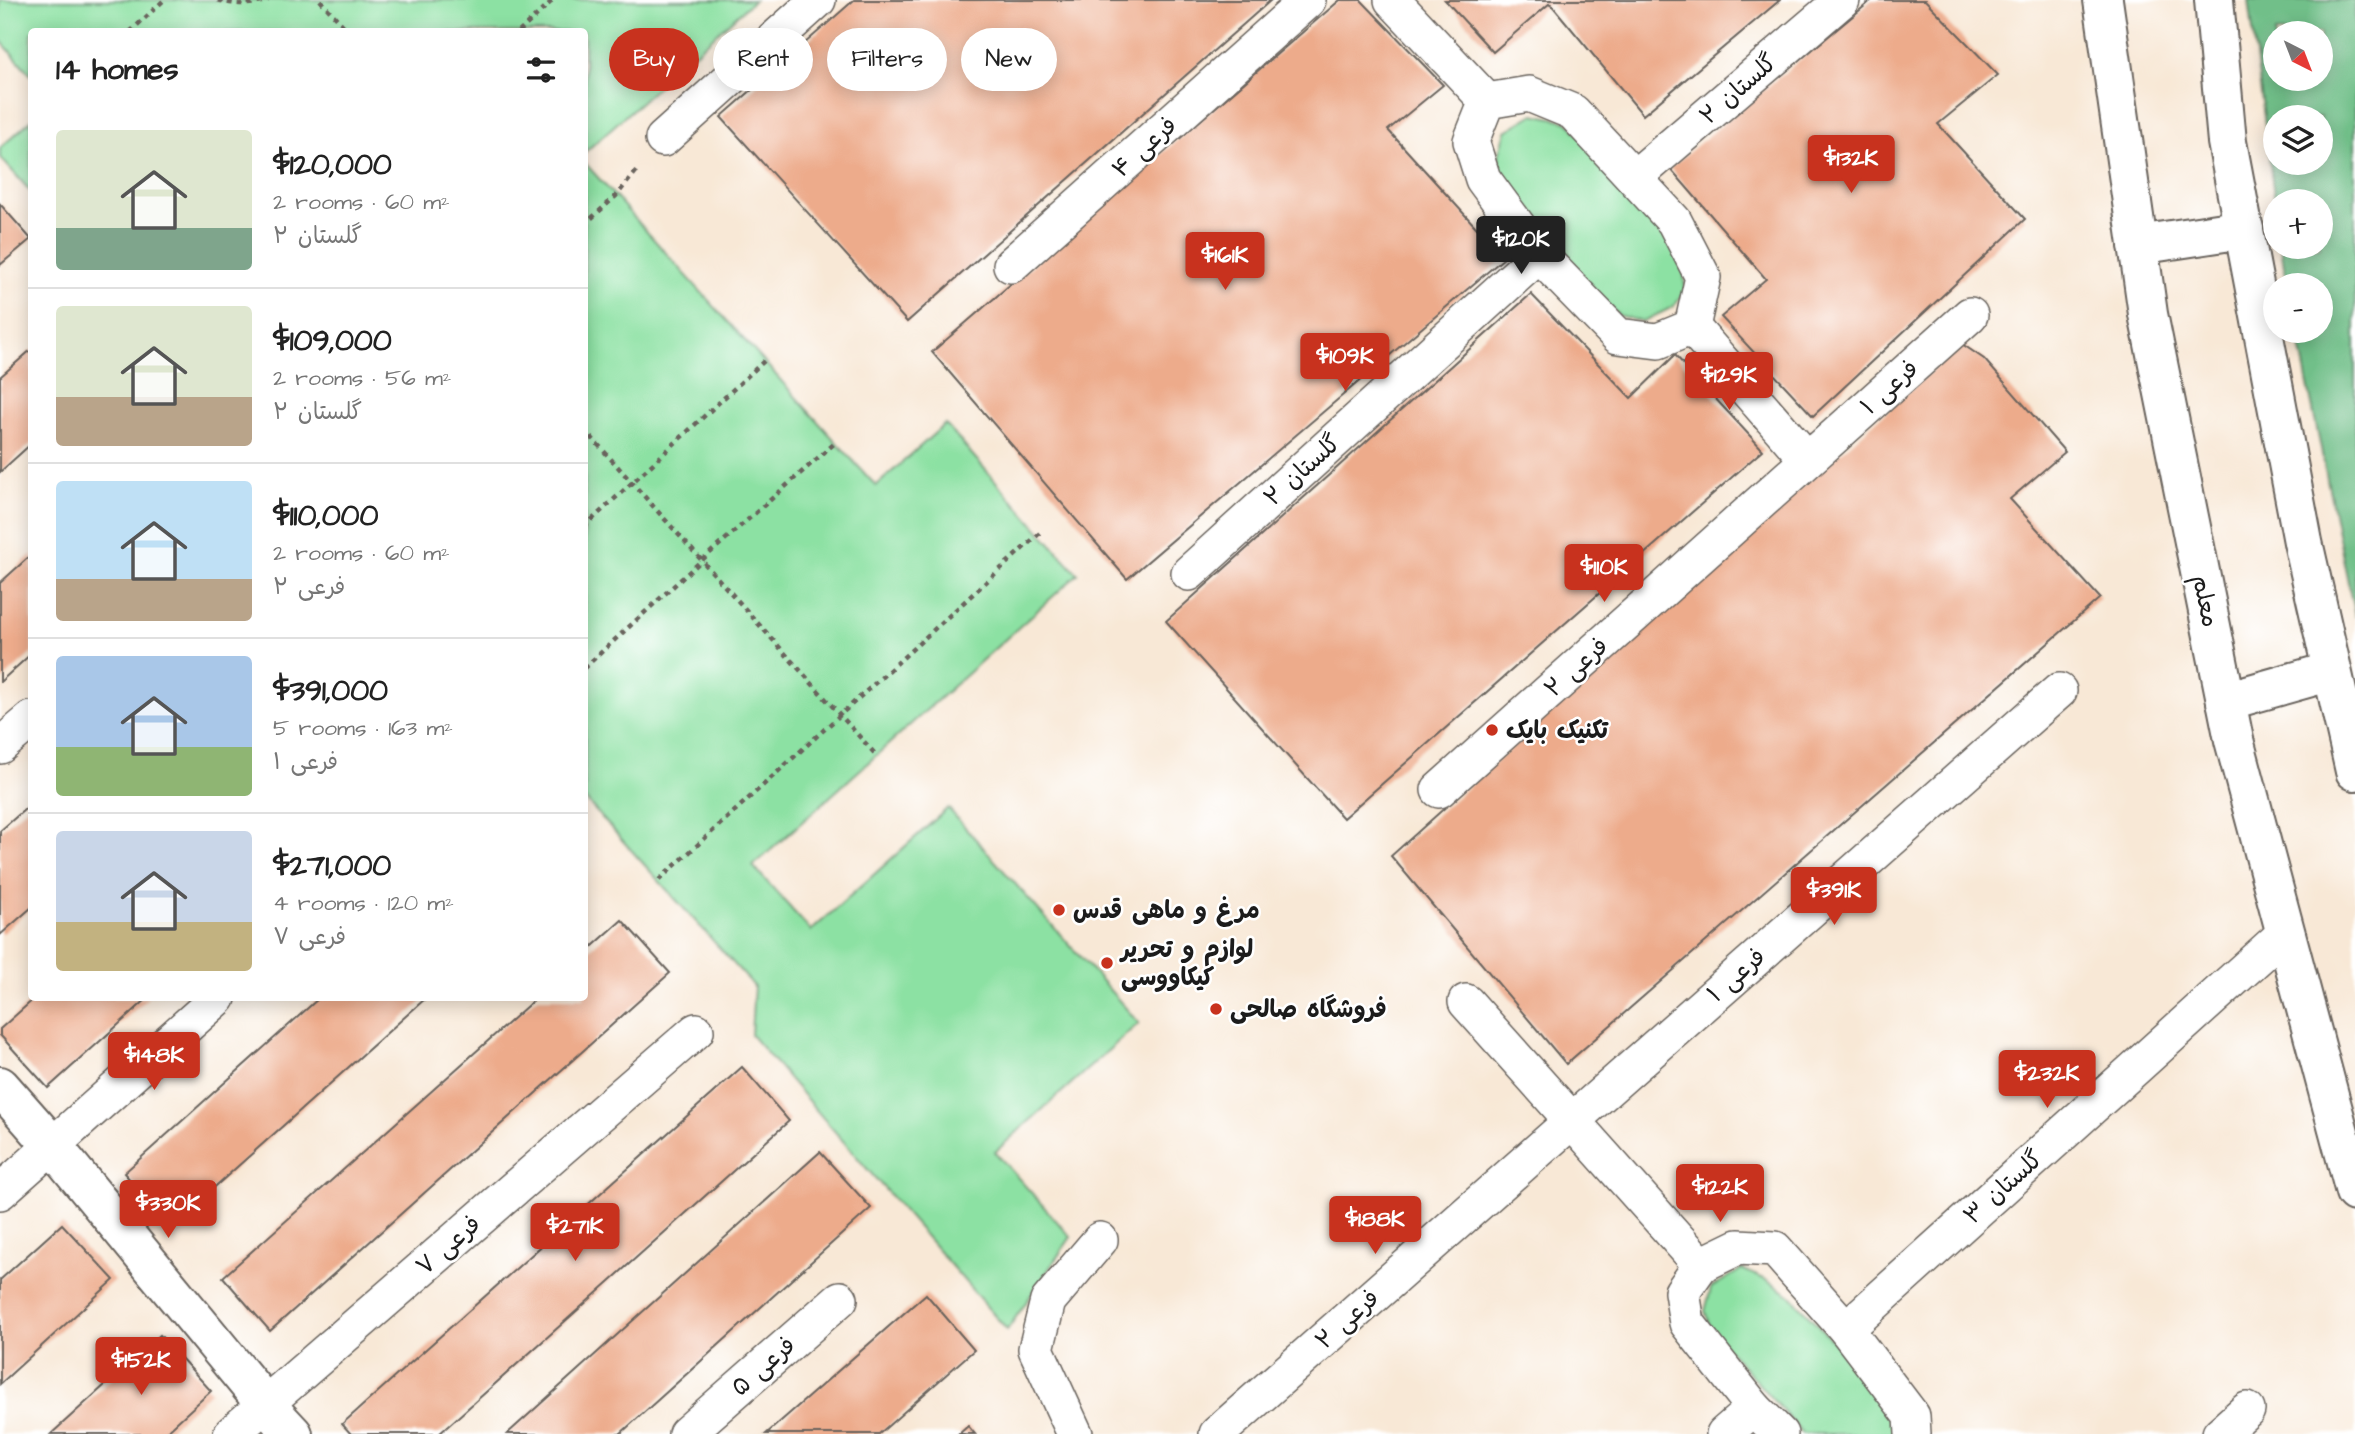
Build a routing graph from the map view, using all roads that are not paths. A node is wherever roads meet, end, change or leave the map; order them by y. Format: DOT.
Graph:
graph roads {
  1 [pos="818,0"];
  2 [pos="1308,0"];
  3 [pos="1392,0"];
  4 [pos="1842,0"];
  5 [pos="2103,0"];
  6 [pos="2214,0"];
  7 [pos="1486,101"];
  8 [pos="663,139"];
  9 [pos="1634,178"];
  10 [pos="2244,229"];
  11 [pos="2138,245"];
  12 [pos="1539,255"];
  13 [pos="1011,265"];
  14 [pos="1970,315"];
  15 [pos="1692,327"];
  16 [pos="1807,459"];
  17 [pos="1189,573"];
  18 [pos="2332,671"];
  19 [pos="2059,691"];
  20 [pos="2226,701"];
  21 [pos="28,722"];
  22 [pos="0,746"];
  23 [pos="2355,771"];
  24 [pos="1439,790"];
  25 [pos="2285,933"];
  26 [pos="215,1001"];
  27 [pos="1466,1002"];
  28 [pos="696,1031"];
  29 [pos="0,1086"];
  30 [pos="1571,1121"];
  31 [pos="52,1145"];
  32 [pos="0,1192"];
  33 [pos="2355,1192"];
  34 [pos="1100,1240"];
  35 [pos="1701,1265"];
  36 [pos="840,1299"];
  37 [pos="1846,1329"];
  38 [pos="265,1404"];
  39 [pos="1754,1408"];
  40 [pos="2247,1410"];
  41 [pos="231,1434"];
  42 [pos="293,1434"];
  43 [pos="686,1434"];
  44 [pos="1075,1434"];
  45 [pos="1217,1434"];
  46 [pos="1724,1434"];
  47 [pos="1780,1434"];
  48 [pos="1913,1434"];
  49 [pos="2220,1434"];
  1 -- 8 [label="street"];
  2 -- 13 [label="street, فرعی ۴"];
  3 -- 7 [label="street"];
  4 -- 9 [label="street, گلستان ۲"];
  5 -- 11 [label="main road, معلم"];
  6 -- 10 [label="main road"];
  7 -- 9 [label="street"];
  7 -- 12 [label="street"];
  9 -- 15 [label="street"];
  10 -- 11 [label="main road"];
  10 -- 18 [label="main road"];
  11 -- 20 [label="main road, معلم"];
  12 -- 15 [label="street"];
  12 -- 17 [label="street, گلستان ۲"];
  14 -- 16 [label="street, فرعی ۱"];
  15 -- 16 [label="street"];
  16 -- 24 [label="street, فرعی ۲"];
  18 -- 20 [label="main road"];
  18 -- 23 [label="main road"];
  19 -- 30 [label="street, فرعی ۱"];
  20 -- 25 [label="main road, معلم"];
  21 -- 22 [label="street"];
  25 -- 33 [label="main road, معلم"];
  25 -- 37 [label="street, گلستان ۳"];
  26 -- 31 [label="street"];
  27 -- 30 [label="street"];
  28 -- 38 [label="street, فرعی ۷"];
  29 -- 31 [label="main road"];
  30 -- 35 [label="street"];
  30 -- 45 [label="street, فرعی ۲"];
  31 -- 32 [label="street"];
  31 -- 38 [label="main road"];
  34 -- 44 [label="street"];
  35 -- 37 [label="street"];
  35 -- 39 [label="street"];
  36 -- 43 [label="street, فرعی ۵"];
  37 -- 48 [label="street"];
  38 -- 41 [label="street, فرعی ۷"];
  38 -- 42 [label="main road"];
  39 -- 46 [label="street"];
  39 -- 47 [label="street"];
  40 -- 49 [label="street"];
}
